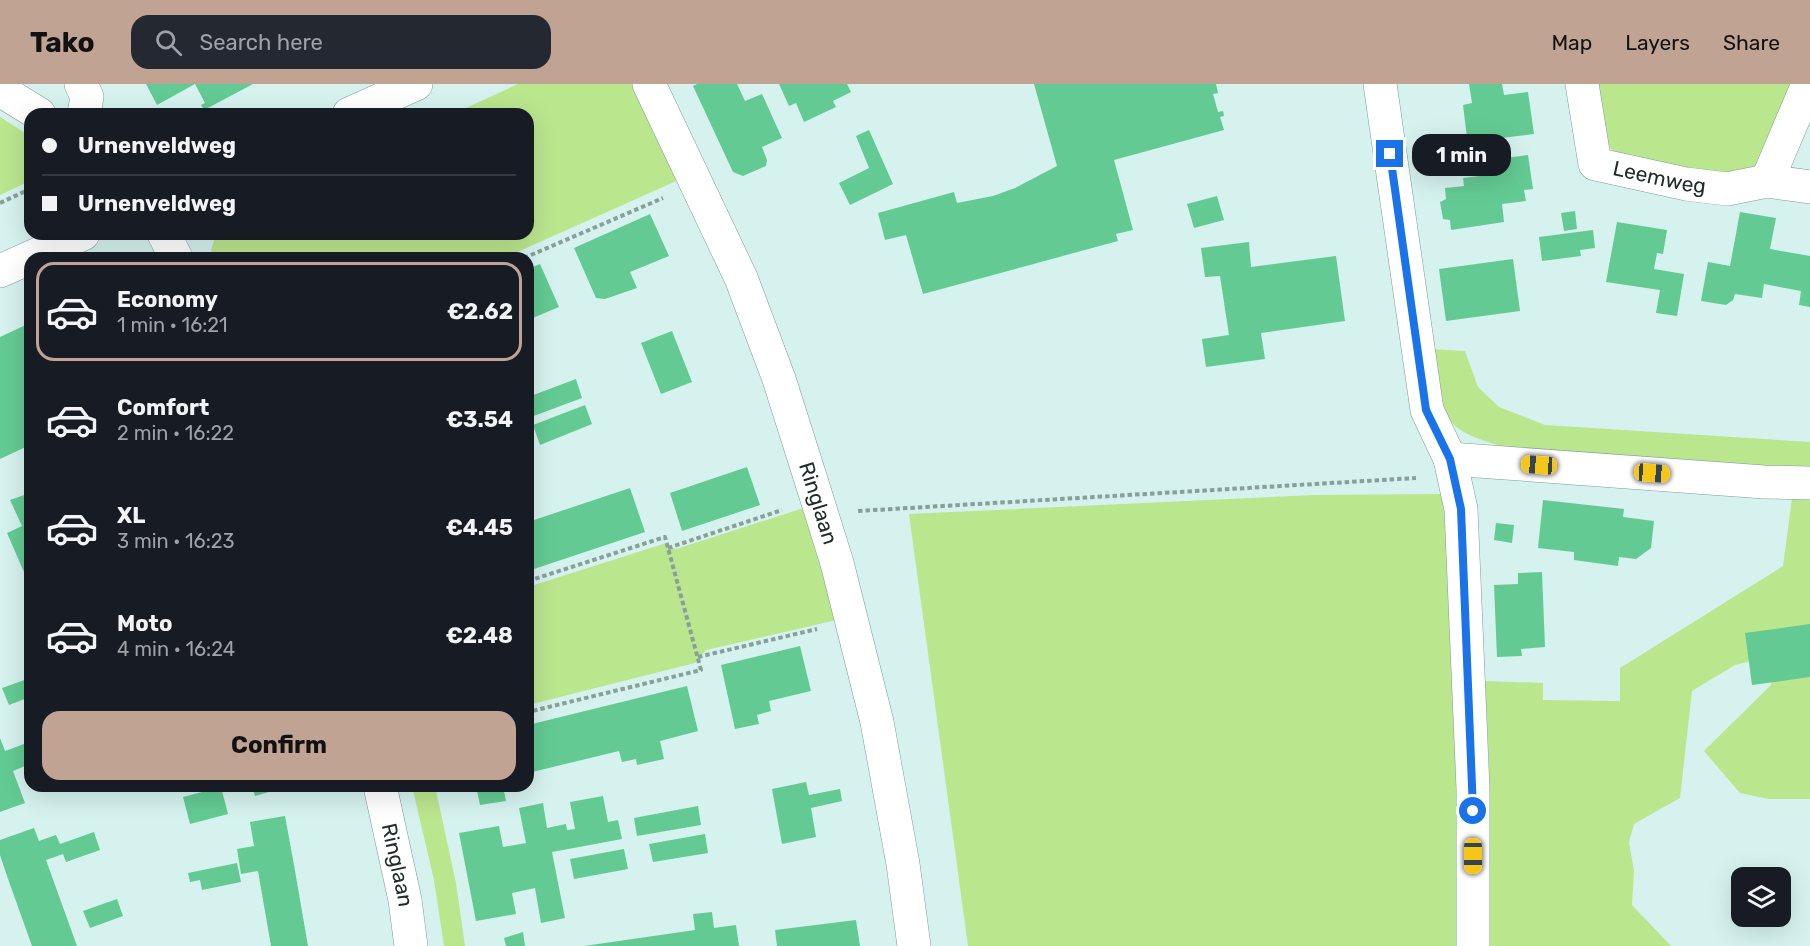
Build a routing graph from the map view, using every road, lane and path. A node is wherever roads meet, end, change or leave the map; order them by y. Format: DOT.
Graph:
graph roads {
  1 [pos="81,84"];
  2 [pos="416,84"];
  3 [pos="649,84"];
  4 [pos="1380,84"];
  5 [pos="1582,84"];
  6 [pos="1808,84"];
  7 [pos="0,90"];
  8 [pos="29,108"];
  9 [pos="85,108"];
  10 [pos="362,108"];
  11 [pos="1767,181"];
  12 [pos="696,184"];
  13 [pos="1810,187"];
  14 [pos="24,192"];
  15 [pos="0,203"];
  16 [pos="70,240"];
  17 [pos="43,252"];
  18 [pos="534,254"];
  19 [pos="24,260"];
  20 [pos="0,271"];
  21 [pos="1452,467"];
  22 [pos="1810,483"];
  23 [pos="819,506"];
  24 [pos="668,548"];
  25 [pos="534,579"];
  26 [pos="851,621"];
  27 [pos="698,657"];
  28 [pos="534,711"];
  29 [pos="381,792"];
  30 [pos="411,946"];
  31 [pos="914,946"];
  32 [pos="1473,946"];
  1 -- 9 [label="street"];
  2 -- 10 [label="street"];
  3 -- 12 [label="street, Ringlaan"];
  4 -- 21 [label="street"];
  5 -- 11 [label="street, Leemweg"];
  6 -- 11 [label="street"];
  7 -- 8 [label="street"];
  11 -- 13 [label="street, Leemweg"];
  12 -- 18 [label="path"];
  12 -- 23 [label="street, Ringlaan"];
  14 -- 15 [label="path"];
  16 -- 17 [label="street"];
  19 -- 20 [label="street"];
  21 -- 22 [label="street"];
  21 -- 23 [label="path"];
  21 -- 32 [label="street"];
  23 -- 24 [label="path"];
  23 -- 26 [label="street, Ringlaan"];
  24 -- 25 [label="path"];
  24 -- 27 [label="path"];
  26 -- 27 [label="path"];
  26 -- 31 [label="street, Ringlaan"];
  27 -- 28 [label="path"];
  29 -- 30 [label="street, Ringlaan"];
}
